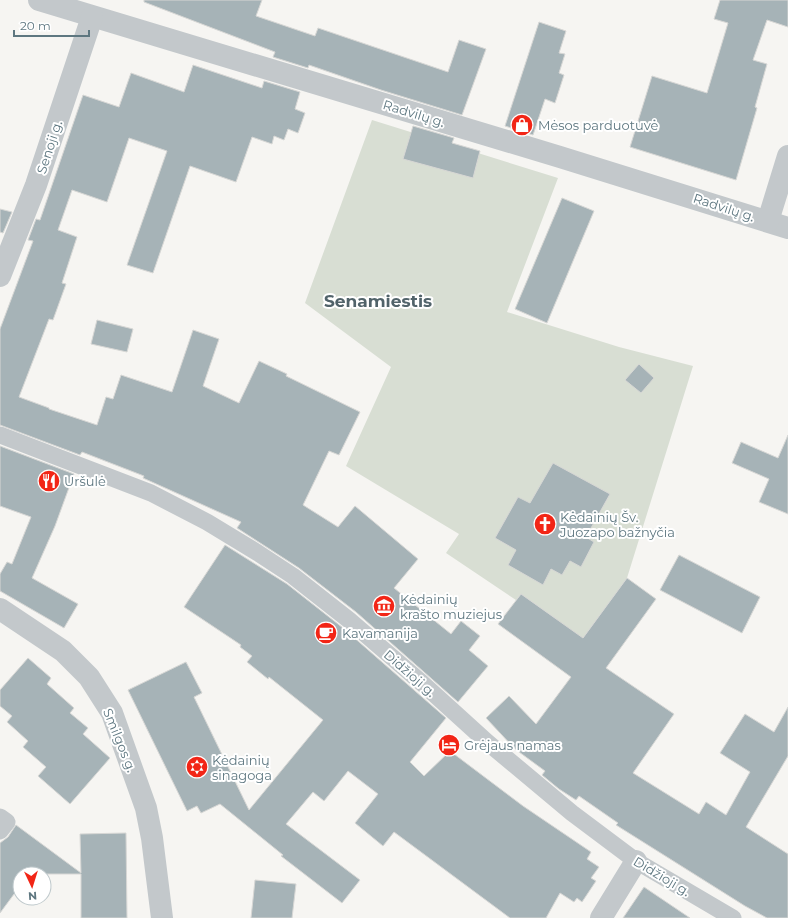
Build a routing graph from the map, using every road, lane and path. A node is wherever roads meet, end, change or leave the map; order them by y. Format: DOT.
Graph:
graph roads {
  1 [pos="38,0"];
  2 [pos="92,17"];
  3 [pos="788,156"];
  4 [pos="768,222"];
  5 [pos="788,228"];
  6 [pos="0,276"];
  7 [pos="0,435"];
  8 [pos="0,609"];
  9 [pos="0,817"];
  10 [pos="0,831"];
  11 [pos="636,861"];
  12 [pos="162,918"];
  13 [pos="601,918"];
  14 [pos="733,918"];
  1 -- 2 [label="street, Radvilų g."];
  2 -- 4 [label="street, Radvilų g."];
  2 -- 6 [label="street, Senoji g."];
  3 -- 4 [label="street"];
  4 -- 5 [label="street, Radvilų g."];
  7 -- 11 [label="street, Didžioji g."];
  8 -- 12 [label="street, Smilgos g."];
  9 -- 10 [label="street"];
  11 -- 13 [label="street"];
  11 -- 14 [label="street, Didžioji g."];
}
